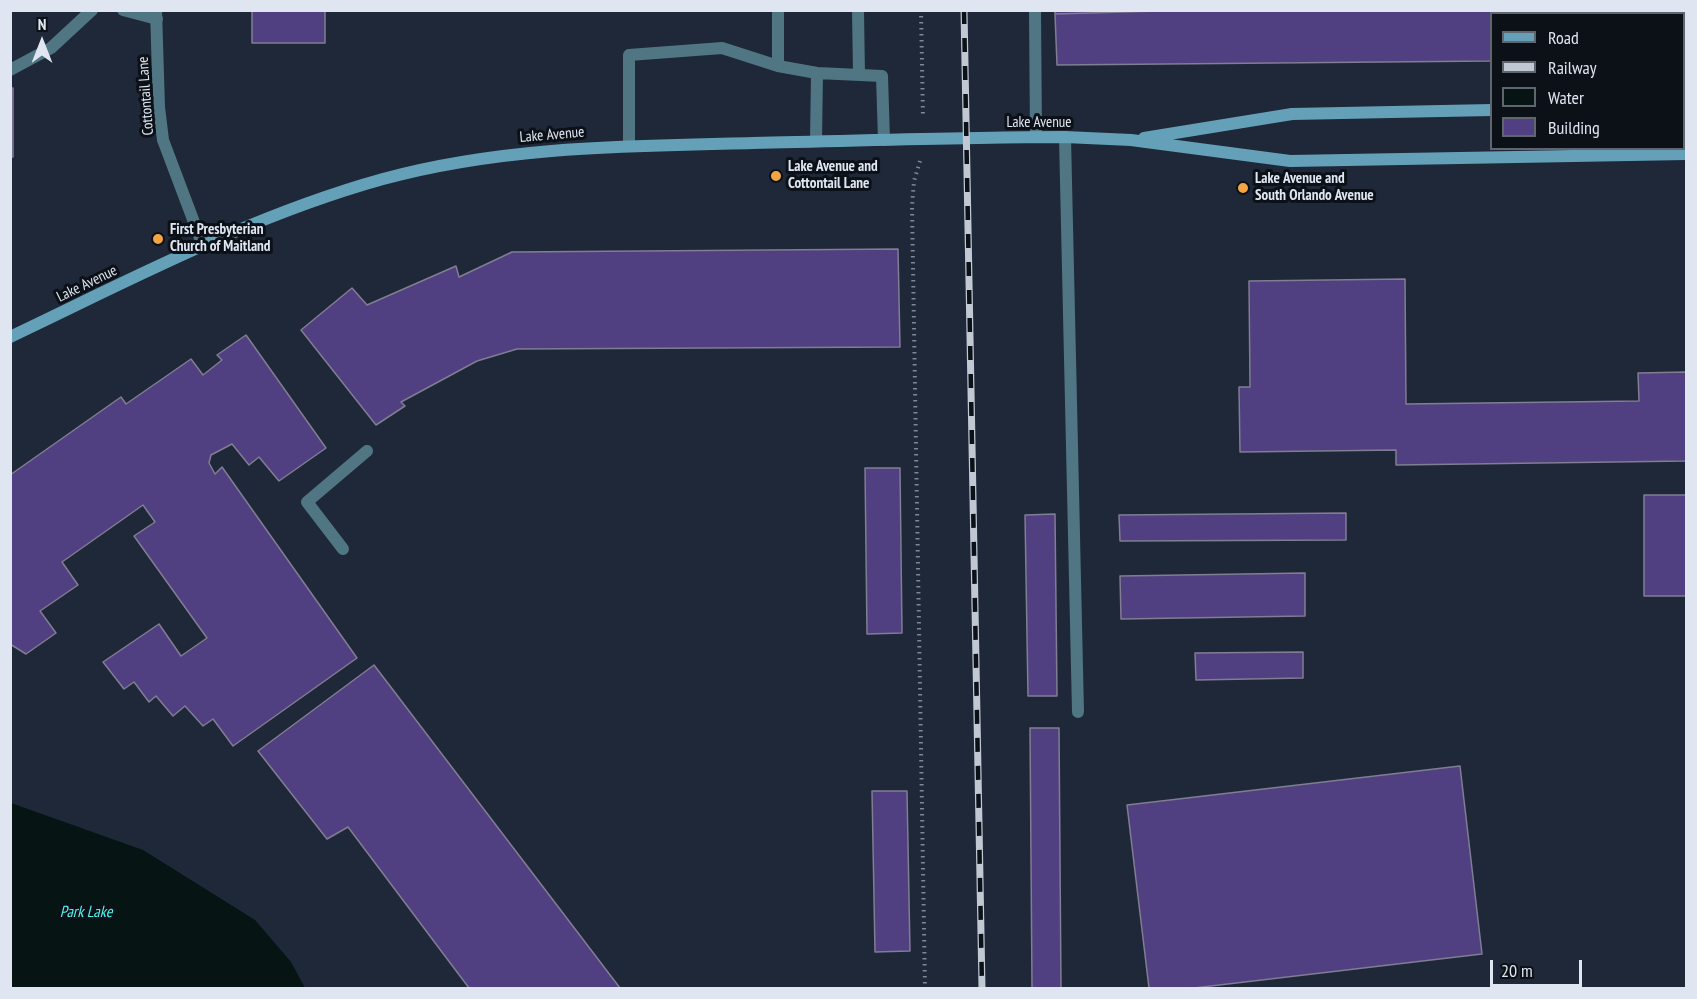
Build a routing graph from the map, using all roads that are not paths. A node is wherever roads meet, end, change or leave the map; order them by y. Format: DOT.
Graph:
graph roads {
  1 [pos="92,10"];
  2 [pos="123,10"];
  3 [pos="778,10"];
  4 [pos="858,10"];
  5 [pos="1035,10"];
  6 [pos="156,15"];
  7 [pos="778,66"];
  8 [pos="10,70"];
  9 [pos="817,73"];
  10 [pos="859,75"];
  11 [pos="1490,110"];
  12 [pos="1036,137"];
  13 [pos="1065,137"];
  14 [pos="884,140"];
  15 [pos="1131,140"];
  16 [pos="816,141"];
  17 [pos="629,146"];
  18 [pos="1686,154"];
  19 [pos="203,246"];
  20 [pos="10,337"];
  21 [pos="367,451"];
  22 [pos="343,549"];
  23 [pos="1078,712"];
  1 -- 8 [label="street"];
  2 -- 6 [label="street"];
  3 -- 7 [label="street"];
  4 -- 10 [label="street"];
  5 -- 12 [label="street"];
  6 -- 19 [label="street, Cottontail Lane"];
  7 -- 9 [label="street"];
  7 -- 17 [label="street"];
  9 -- 10 [label="street"];
  9 -- 16 [label="street"];
  10 -- 14 [label="street"];
  11 -- 15 [label="main road, Lake Avenue"];
  12 -- 13 [label="main road, Lake Avenue"];
  12 -- 14 [label="main road, Lake Avenue"];
  13 -- 15 [label="main road, Lake Avenue"];
  13 -- 23 [label="street"];
  14 -- 16 [label="main road, Lake Avenue"];
  15 -- 18 [label="main road, Lake Avenue"];
  16 -- 17 [label="main road, Lake Avenue"];
  17 -- 19 [label="main road, Lake Avenue"];
  19 -- 20 [label="main road, Lake Avenue"];
  21 -- 22 [label="street"];
}
